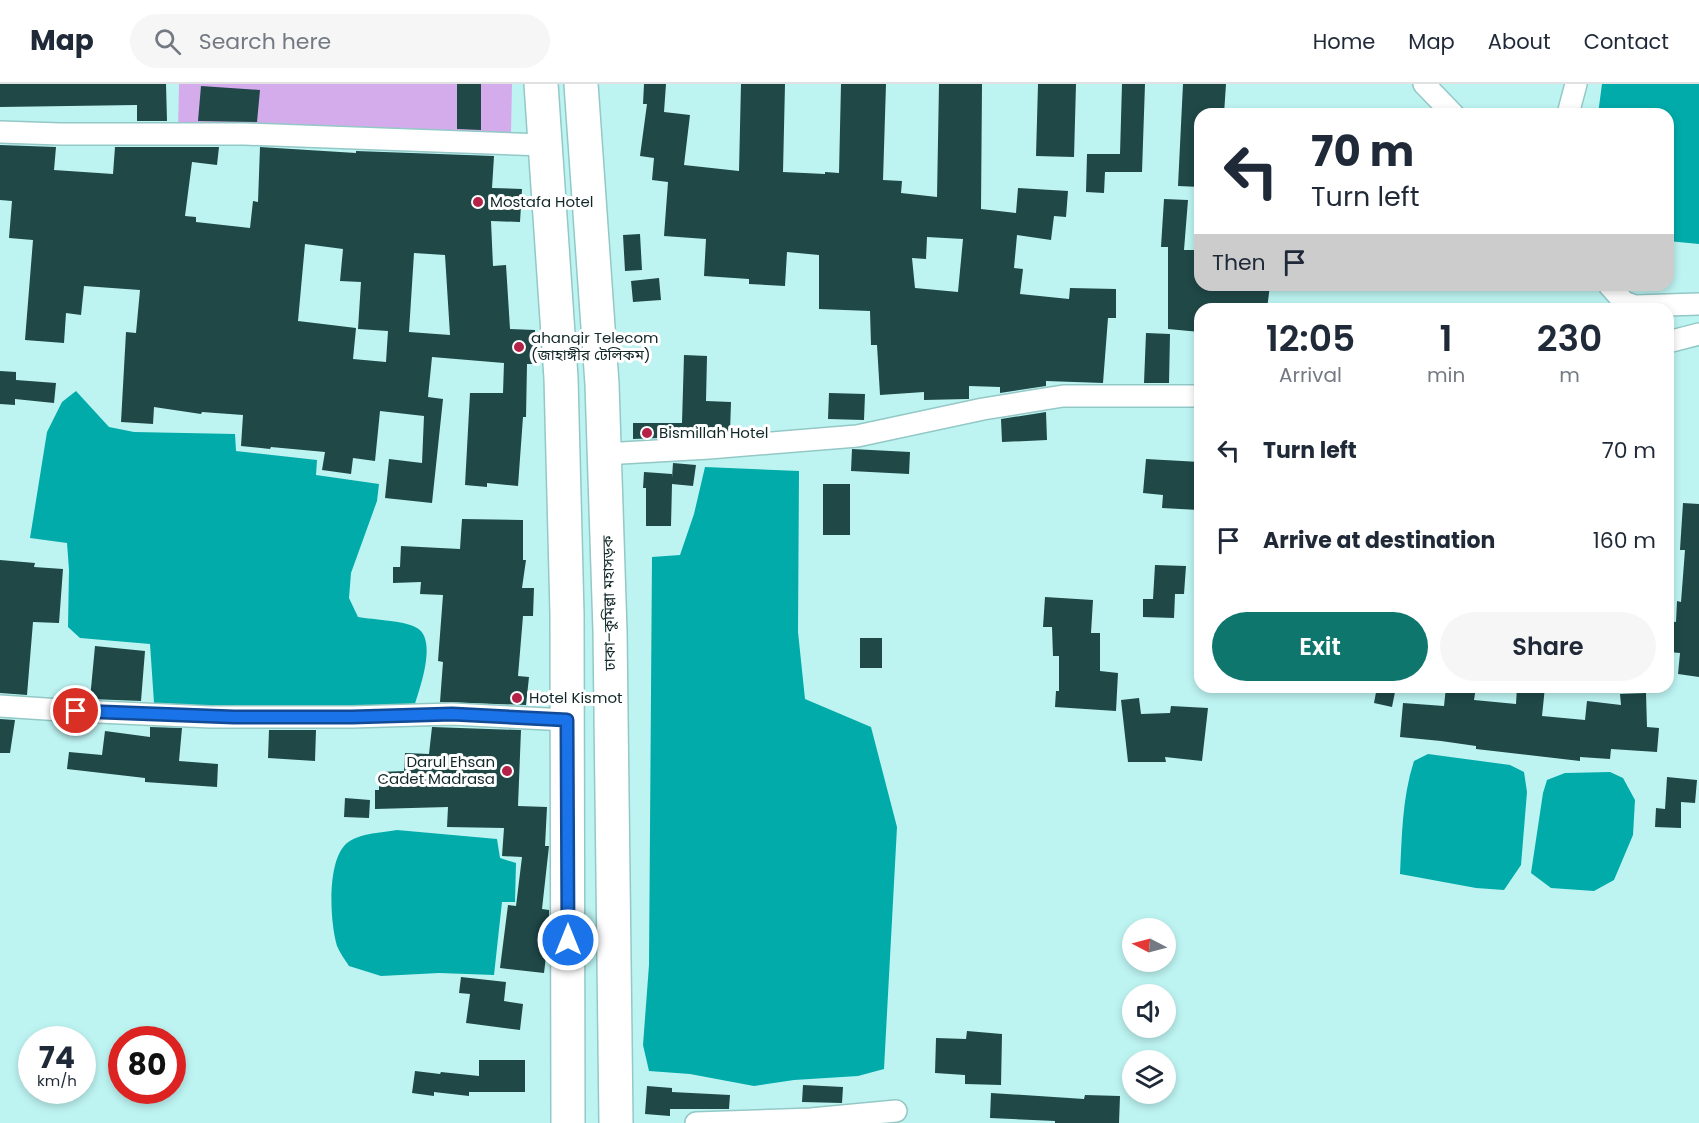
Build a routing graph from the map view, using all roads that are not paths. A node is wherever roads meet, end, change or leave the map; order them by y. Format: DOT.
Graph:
graph roads {
  1 [pos="541,84"];
  2 [pos="581,84"];
  3 [pos="1424,84"];
  4 [pos="1576,84"];
  5 [pos="1447,108"];
  6 [pos="1570,108"];
  7 [pos="0,132"];
  8 [pos="545,145"];
  9 [pos="1614,291"];
  10 [pos="1627,303"];
  11 [pos="1699,304"];
  12 [pos="1674,305"];
  13 [pos="1699,334"];
  14 [pos="1674,340"];
  15 [pos="1194,396"];
  16 [pos="604,454"];
  17 [pos="0,706"];
  18 [pos="567,720"];
  19 [pos="896,1111"];
  20 [pos="568,1123"];
  21 [pos="616,1123"];
  22 [pos="696,1123"];
  1 -- 8 [label="highway"];
  2 -- 16 [label="highway, ঢাকা–কুমিল্লা মহাসড়ক"];
  3 -- 5 [label="street"];
  4 -- 6 [label="street"];
  7 -- 8 [label="street"];
  8 -- 18 [label="highway"];
  9 -- 10 [label="street"];
  11 -- 12 [label="street"];
  13 -- 14 [label="street"];
  15 -- 16 [label="street"];
  16 -- 21 [label="highway, ঢাকা–কুমিল্লা মহাসড়ক"];
  17 -- 18 [label="street"];
  18 -- 20 [label="highway"];
  19 -- 22 [label="street"];
}
